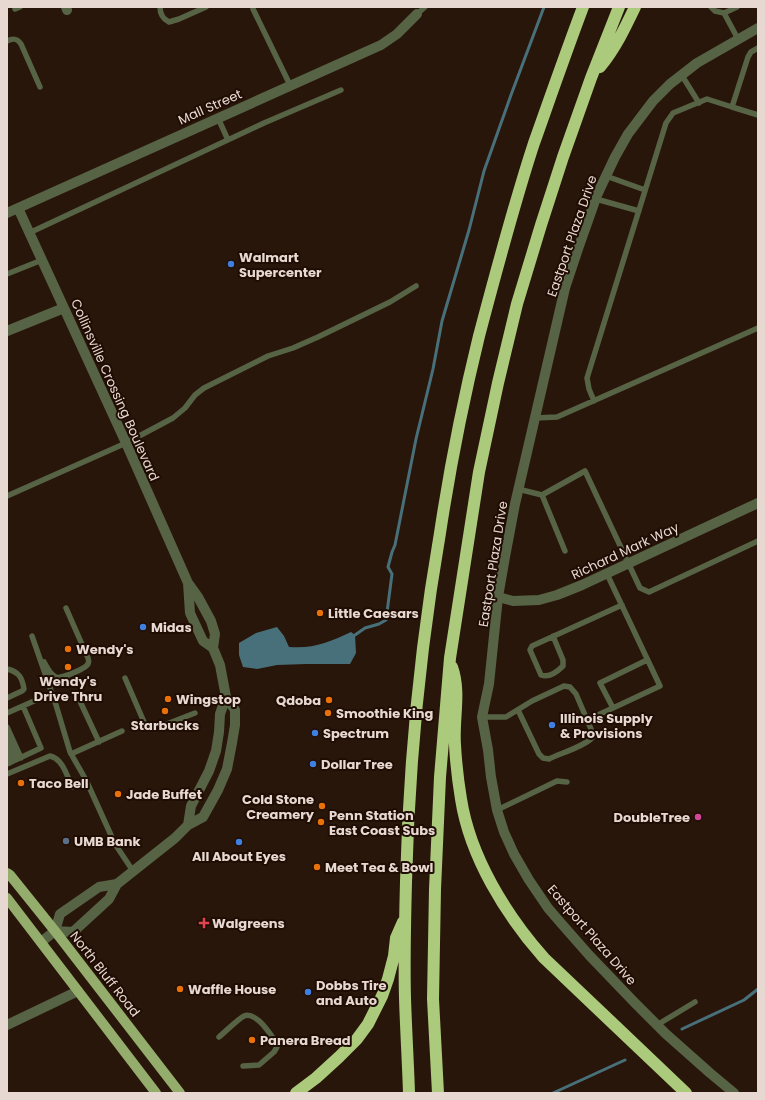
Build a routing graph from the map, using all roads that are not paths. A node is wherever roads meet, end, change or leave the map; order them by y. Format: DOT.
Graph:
graph roads {
  1 [pos="160,7"];
  2 [pos="206,7"];
  3 [pos="425,7"];
  4 [pos="583,7"];
  5 [pos="619,7"];
  6 [pos="635,7"];
  7 [pos="711,7"];
  8 [pos="737,7"];
  9 [pos="253,9"];
  10 [pos="724,13"];
  11 [pos="416,14"];
  12 [pos="758,28"];
  13 [pos="738,39"];
  14 [pos="7,41"];
  15 [pos="758,48"];
  16 [pos="681,74"];
  17 [pos="591,78"];
  18 [pos="290,85"];
  19 [pos="40,87"];
  20 [pos="341,90"];
  21 [pos="699,103"];
  22 [pos="732,107"];
  23 [pos="758,115"];
  24 [pos="218,118"];
  25 [pos="228,140"];
  26 [pos="606,176"];
  27 [pos="645,190"];
  28 [pos="596,199"];
  29 [pos="18,208"];
  30 [pos="638,211"];
  31 [pos="7,213"];
  32 [pos="30,233"];
  33 [pos="42,260"];
  34 [pos="7,274"];
  35 [pos="416,286"];
  36 [pos="64,308"];
  37 [pos="758,328"];
  38 [pos="7,331"];
  39 [pos="594,401"];
  40 [pos="535,418"];
  41 [pos="126,443"];
  42 [pos="518,489"];
  43 [pos="7,496"];
  44 [pos="542,496"];
  45 [pos="758,503"];
  46 [pos="758,541"];
  47 [pos="565,551"];
  48 [pos="628,564"];
  49 [pos="607,574"];
  50 [pos="188,583"];
  51 [pos="498,597"];
  52 [pos="622,605"];
  53 [pos="66,608"];
  54 [pos="32,636"];
  55 [pos="553,636"];
  56 [pos="213,648"];
  57 [pos="37,650"];
  58 [pos="450,658"];
  59 [pos="648,660"];
  60 [pos="7,669"];
  61 [pos="125,678"];
  62 [pos="52,693"];
  63 [pos="78,697"];
  64 [pos="226,697"];
  65 [pos="7,698"];
  66 [pos="23,706"];
  67 [pos="613,708"];
  68 [pos="518,710"];
  69 [pos="7,713"];
  70 [pos="195,713"];
  71 [pos="482,717"];
  72 [pos="588,720"];
  73 [pos="7,727"];
  74 [pos="122,731"];
  75 [pos="7,737"];
  76 [pos="99,742"];
  77 [pos="7,746"];
  78 [pos="72,754"];
  79 [pos="7,756"];
  80 [pos="14,761"];
  81 [pos="7,774"];
  82 [pos="567,782"];
  83 [pos="72,787"];
  84 [pos="497,810"];
  85 [pos="188,825"];
  86 [pos="134,871"];
  87 [pos="7,873"];
  88 [pos="117,884"];
  89 [pos="7,898"];
  90 [pos="405,916"];
  91 [pos="55,931"];
  92 [pos="41,942"];
  93 [pos="78,991"];
  94 [pos="695,1002"];
  95 [pos="7,1025"];
  96 [pos="657,1025"];
  97 [pos="219,1036"];
  98 [pos="243,1066"];
  99 [pos="156,1093"];
  100 [pos="180,1093"];
  101 [pos="296,1093"];
  102 [pos="409,1093"];
  103 [pos="438,1093"];
  104 [pos="686,1093"];
  105 [pos="734,1093"];
  1 -- 2 [label="lane"];
  3 -- 11 [label="lane"];
  4 -- 90 [label="highway"];
  5 -- 17 [label="highway"];
  6 -- 17 [label="highway"];
  7 -- 10 [label="lane"];
  8 -- 10 [label="lane"];
  9 -- 18 [label="lane"];
  10 -- 13 [label="lane"];
  11 -- 18 [label="street, Mall Street"];
  12 -- 13 [label="street, Eastport Plaza Drive"];
  13 -- 16 [label="street, Eastport Plaza Drive"];
  14 -- 19 [label="lane"];
  15 -- 22 [label="lane"];
  16 -- 21 [label="lane"];
  16 -- 26 [label="street, Eastport Plaza Drive"];
  17 -- 58 [label="highway"];
  18 -- 24 [label="street, Mall Street"];
  20 -- 25 [label="lane"];
  21 -- 22 [label="lane"];
  21 -- 27 [label="lane"];
  22 -- 23 [label="lane"];
  24 -- 25 [label="lane"];
  24 -- 29 [label="street, Mall Street"];
  25 -- 32 [label="lane"];
  26 -- 27 [label="lane"];
  26 -- 28 [label="street, Eastport Plaza Drive"];
  27 -- 30 [label="lane"];
  28 -- 30 [label="lane"];
  28 -- 40 [label="street, Eastport Plaza Drive"];
  29 -- 31 [label="street, Mall Street"];
  29 -- 32 [label="street, Collinsville Crossing Boulevard"];
  30 -- 39 [label="lane"];
  32 -- 33 [label="street, Collinsville Crossing Boulevard"];
  33 -- 34 [label="lane"];
  33 -- 36 [label="street, Collinsville Crossing Boulevard"];
  35 -- 41 [label="lane"];
  36 -- 38 [label="street"];
  36 -- 41 [label="street, Collinsville Crossing Boulevard"];
  37 -- 39 [label="lane"];
  39 -- 40 [label="lane"];
  40 -- 42 [label="street, Eastport Plaza Drive"];
  41 -- 43 [label="lane"];
  41 -- 50 [label="street, Collinsville Crossing Boulevard"];
  42 -- 44 [label="lane"];
  42 -- 51 [label="street, Eastport Plaza Drive"];
  44 -- 47 [label="lane"];
  44 -- 48 [label="lane"];
  45 -- 48 [label="street, Richard Mark Way"];
  46 -- 48 [label="lane"];
  48 -- 49 [label="street, Richard Mark Way"];
  49 -- 51 [label="street, Richard Mark Way"];
  49 -- 52 [label="lane"];
  50 -- 56 [label="street, Collinsville Crossing Boulevard"];
  50 -- 56 [label="street, Collinsville Crossing Boulevard"];
  51 -- 71 [label="street, Eastport Plaza Drive"];
  52 -- 55 [label="lane"];
  52 -- 59 [label="lane"];
  53 -- 57 [label="lane"];
  54 -- 57 [label="lane"];
  55 -- 55 [label="lane"];
  56 -- 64 [label="street, Collinsville Crossing Boulevard"];
  57 -- 62 [label="lane"];
  58 -- 103 [label="highway"];
  58 -- 104 [label="highway"];
  59 -- 67 [label="lane"];
  59 -- 67 [label="lane"];
  60 -- 65 [label="lane"];
  61 -- 70 [label="lane"];
  62 -- 66 [label="lane"];
  62 -- 78 [label="lane"];
  63 -- 76 [label="lane"];
  64 -- 85 [label="street, Collinsville Crossing Boulevard"];
  64 -- 85 [label="street, Collinsville Crossing Boulevard"];
  66 -- 69 [label="lane"];
  66 -- 80 [label="lane"];
  67 -- 72 [label="lane"];
  68 -- 71 [label="lane"];
  68 -- 72 [label="lane"];
  68 -- 72 [label="lane"];
  71 -- 84 [label="street, Eastport Plaza Drive"];
  73 -- 80 [label="lane"];
  74 -- 76 [label="lane"];
  75 -- 80 [label="lane"];
  76 -- 78 [label="lane"];
  77 -- 80 [label="lane"];
  78 -- 86 [label="lane"];
  79 -- 80 [label="lane"];
  81 -- 83 [label="lane"];
  82 -- 84 [label="lane"];
  84 -- 96 [label="street, Eastport Plaza Drive"];
  85 -- 86 [label="street, Collinsville Crossing Boulevard"];
  86 -- 88 [label="street, Collinsville Crossing Boulevard"];
  87 -- 91 [label="main road, North Bluff Road"];
  88 -- 91 [label="street, Collinsville Crossing Boulevard"];
  88 -- 91 [label="street, Collinsville Crossing Boulevard"];
  89 -- 92 [label="main road"];
  90 -- 101 [label="highway"];
  90 -- 102 [label="highway"];
  91 -- 92 [label="street"];
  91 -- 100 [label="main road, North Bluff Road"];
  92 -- 93 [label="main road"];
  93 -- 95 [label="street"];
  93 -- 99 [label="main road"];
  94 -- 96 [label="lane"];
  96 -- 105 [label="street, Eastport Plaza Drive"];
  97 -- 98 [label="lane"];
}
